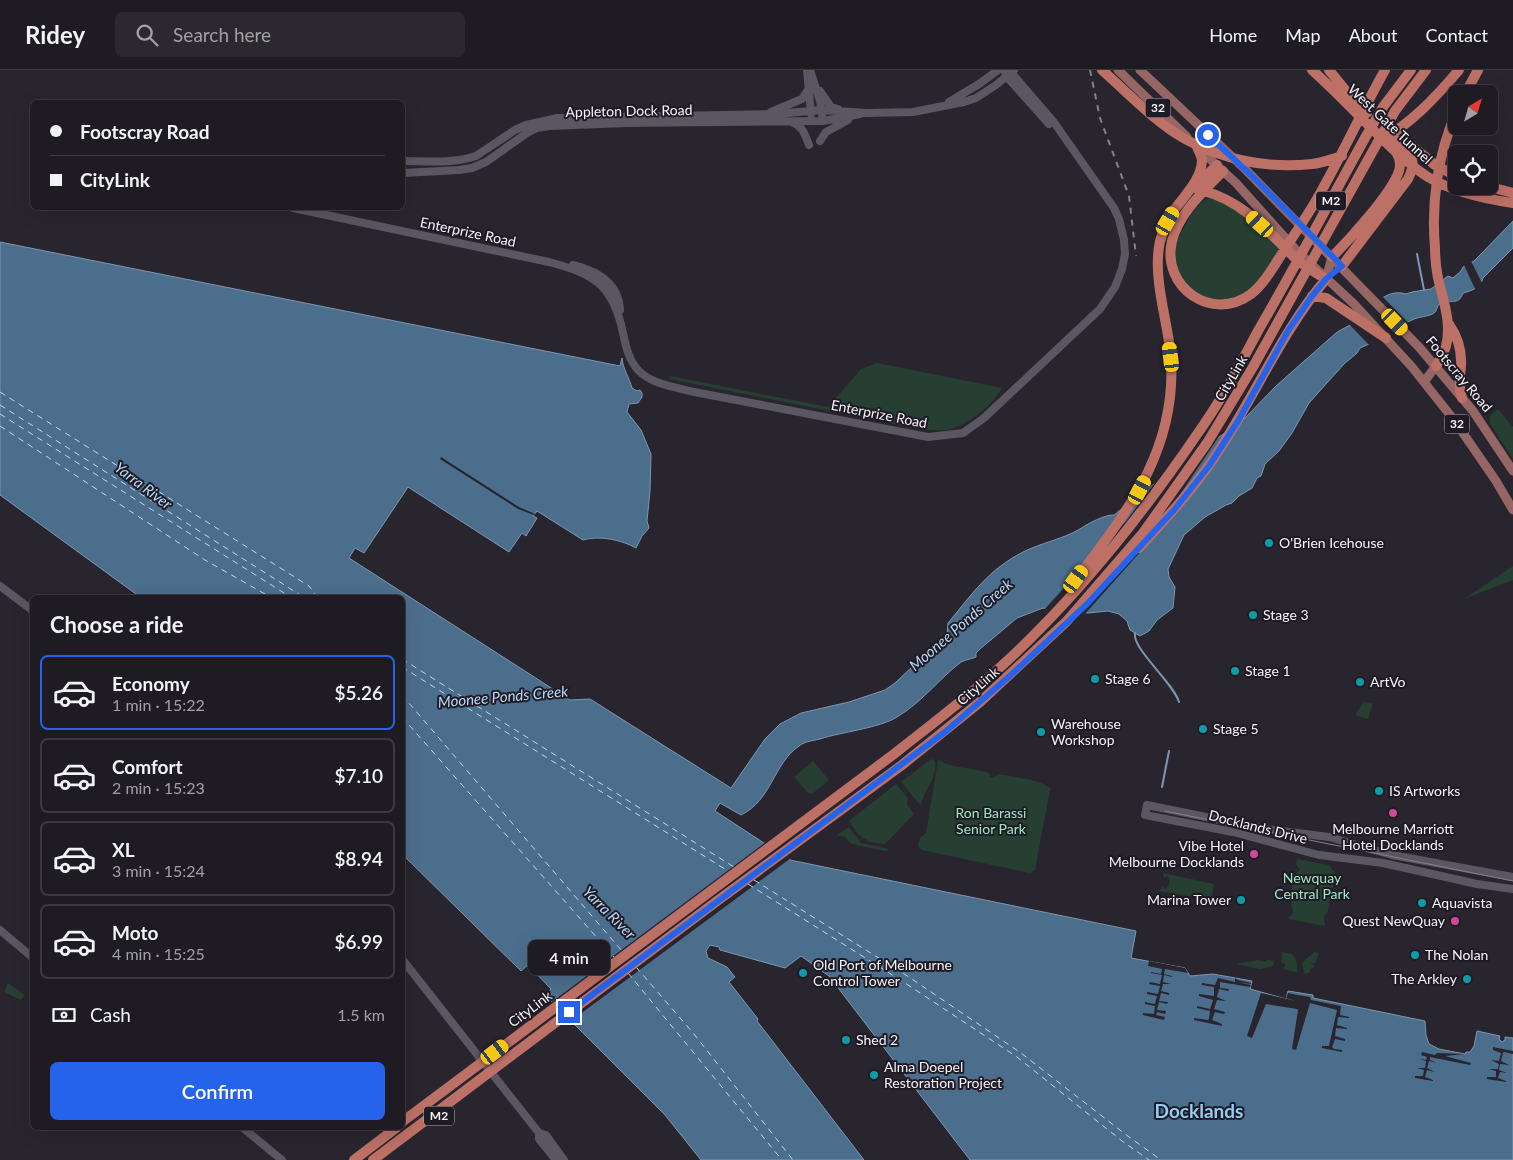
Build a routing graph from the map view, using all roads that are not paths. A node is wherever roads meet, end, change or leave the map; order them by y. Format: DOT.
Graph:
graph roads {
  1 [pos="998,70"];
  2 [pos="1102,70"];
  3 [pos="1118,70"];
  4 [pos="1140,70"];
  5 [pos="1312,70"];
  6 [pos="1330,70"];
  7 [pos="1385,70"];
  8 [pos="1411,70"];
  9 [pos="1426,70"];
  10 [pos="1459,70"];
  11 [pos="1478,70"];
  12 [pos="809,71"];
  13 [pos="1010,72"];
  14 [pos="1469,85"];
  15 [pos="808,90"];
  16 [pos="943,106"];
  17 [pos="822,110"];
  18 [pos="840,110"];
  19 [pos="810,111"];
  20 [pos="866,113"];
  21 [pos="762,114"];
  22 [pos="812,121"];
  23 [pos="790,122"];
  24 [pos="823,122"];
  25 [pos="1449,135"];
  26 [pos="820,141"];
  27 [pos="1395,141"];
  28 [pos="810,145"];
  29 [pos="1197,147"];
  30 [pos="1231,155"];
  31 [pos="405,162"];
  32 [pos="1414,167"];
  33 [pos="1220,168"];
  34 [pos="405,172"];
  35 [pos="1448,172"];
  36 [pos="1448,187"];
  37 [pos="1204,192"];
  38 [pos="1498,192"];
  39 [pos="1513,193"];
  40 [pos="1498,195"];
  41 [pos="1513,203"];
  42 [pos="1178,205"];
  43 [pos="302,210"];
  44 [pos="1332,257"];
  45 [pos="1342,266"];
  46 [pos="1326,279"];
  47 [pos="1312,296"];
  48 [pos="1355,312"];
  49 [pos="1449,324"];
  50 [pos="1386,338"];
  51 [pos="1436,366"];
  52 [pos="1422,379"];
  53 [pos="1462,398"];
  54 [pos="1513,471"];
  55 [pos="1513,510"];
  56 [pos="0,586"];
  57 [pos="30,608"];
  58 [pos="1066,622"];
  59 [pos="1038,630"];
  60 [pos="1247,825"];
  61 [pos="1241,835"];
  62 [pos="1405,857"];
  63 [pos="1402,867"];
  64 [pos="1513,876"];
  65 [pos="1513,889"];
  66 [pos="0,930"];
  67 [pos="30,955"];
  68 [pos="405,963"];
  69 [pos="492,1070"];
  70 [pos="405,1120"];
  71 [pos="245,1130"];
  72 [pos="393,1130"];
  73 [pos="539,1133"];
  74 [pos="548,1156"];
  75 [pos="282,1160"];
  76 [pos="354,1160"];
  77 [pos="373,1160"];
  78 [pos="383,1160"];
  79 [pos="556,1160"];
  80 [pos="564,1160"];
  1 -- 16 [label="street, Appleton Dock Road"];
  2 -- 10 [label="highway"];
  3 -- 29 [label="main road, 32"];
  4 -- 30 [label="main road, Footscray Road / 32"];
  5 -- 27 [label="highway, West Gate Tunnel"];
  6 -- 27 [label="highway, West Gate Tunnel"];
  7 -- 37 [label="highway"];
  8 -- 59 [label="highway, CityLink / M2"];
  9 -- 58 [label="highway, CityLink / M2"];
  11 -- 14 [label="highway"];
  12 -- 15 [label="street"];
  12 -- 17 [label="street"];
  12 -- 18 [label="street"];
  13 -- 16 [label="street, Appleton Dock Road"];
  13 -- 43 [label="street, Enterprize Road"];
  15 -- 19 [label="street"];
  15 -- 21 [label="street"];
  16 -- 20 [label="street, Appleton Dock Road"];
  17 -- 18 [label="street, Appleton Dock Road"];
  17 -- 19 [label="street, Appleton Dock Road"];
  17 -- 24 [label="street"];
  18 -- 20 [label="street, Appleton Dock Road"];
  19 -- 21 [label="street, Appleton Dock Road"];
  19 -- 22 [label="street"];
  20 -- 24 [label="street, Appleton Dock Road"];
  20 -- 26 [label="street"];
  21 -- 31 [label="street, Appleton Dock Road"];
  22 -- 23 [label="street, Appleton Dock Road"];
  22 -- 24 [label="street, Appleton Dock Road"];
  23 -- 28 [label="street"];
  23 -- 34 [label="street, Appleton Dock Road"];
  25 -- 49 [label="highway"];
  27 -- 32 [label="highway, West Gate Tunnel"];
  27 -- 35 [label="highway, West Gate Tunnel"];
  27 -- 44 [label="highway"];
  29 -- 33 [label="main road, 32"];
  29 -- 42 [label="highway"];
  30 -- 33 [label="main road"];
  30 -- 44 [label="main road, Footscray Road / 32"];
  32 -- 36 [label="highway, West Gate Tunnel"];
  32 -- 45 [label="highway"];
  33 -- 37 [label="highway"];
  33 -- 42 [label="highway"];
  33 -- 46 [label="main road, 32"];
  37 -- 46 [label="highway"];
  38 -- 39 [label="highway, West Gate Tunnel"];
  40 -- 41 [label="highway, West Gate Tunnel"];
  42 -- 59 [label="highway"];
  44 -- 45 [label="main road, Footscray Road / 32"];
  44 -- 46 [label="main road"];
  45 -- 46 [label="main road"];
  45 -- 51 [label="main road, Footscray Road / 32"];
  46 -- 47 [label="highway"];
  46 -- 48 [label="main road, 32"];
  47 -- 48 [label="highway"];
  47 -- 58 [label="highway"];
  48 -- 50 [label="highway"];
  49 -- 51 [label="highway"];
  49 -- 53 [label="highway"];
  50 -- 52 [label="main road, 32"];
  51 -- 52 [label="main road"];
  51 -- 53 [label="main road, Footscray Road / 32"];
  52 -- 55 [label="main road, 32"];
  53 -- 54 [label="main road, Footscray Road / 32"];
  56 -- 57 [label="street"];
  58 -- 69 [label="highway, CityLink / M2"];
  59 -- 70 [label="highway, CityLink / M2"];
  60 -- 61 [label="street"];
  60 -- 61 [label="street, Docklands Drive"];
  60 -- 62 [label="street, Docklands Drive"];
  61 -- 63 [label="street, Docklands Drive"];
  62 -- 63 [label="street"];
  62 -- 64 [label="street, Docklands Drive"];
  63 -- 65 [label="street, Docklands Drive"];
  66 -- 67 [label="street"];
  68 -- 73 [label="street"];
  69 -- 77 [label="highway, CityLink / M2"];
  69 -- 78 [label="highway, M2"];
  71 -- 75 [label="street"];
  72 -- 76 [label="highway"];
  73 -- 74 [label="street"];
  73 -- 80 [label="street"];
  74 -- 79 [label="street"];
}
